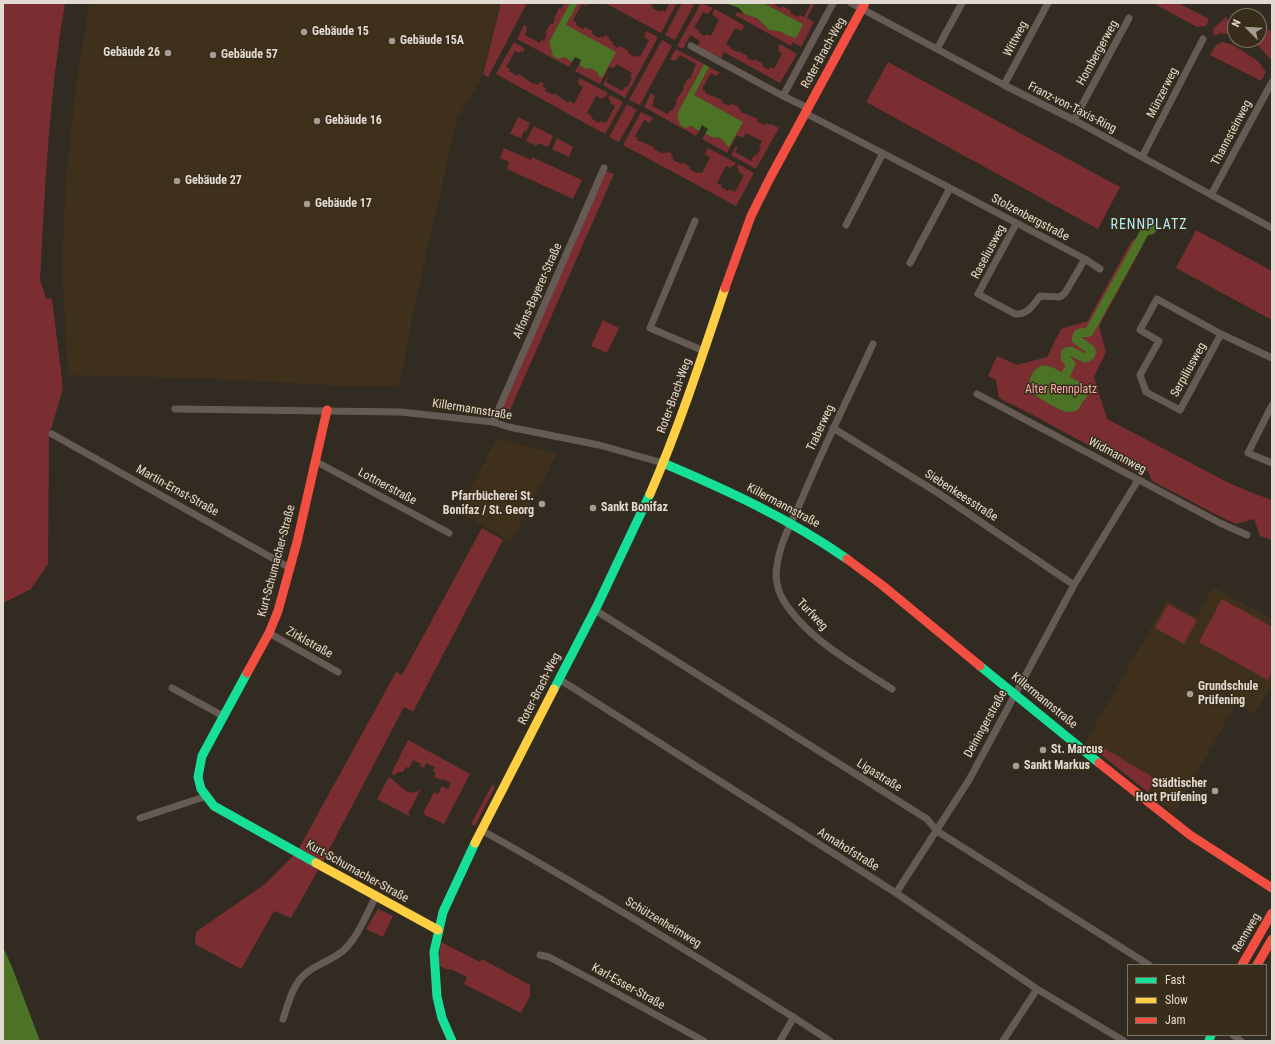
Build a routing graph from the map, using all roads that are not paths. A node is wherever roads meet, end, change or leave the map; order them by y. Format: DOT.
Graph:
graph roads {
  1 [pos="833,3"];
  2 [pos="851,3"];
  3 [pos="962,3"];
  4 [pos="1048,3"];
  5 [pos="863,6"];
  6 [pos="1129,18"];
  7 [pos="1203,39"];
  8 [pos="691,46"];
  9 [pos="937,49"];
  10 [pos="1272,82"];
  11 [pos="1004,85"];
  12 [pos="783,96"];
  13 [pos="806,110"];
  14 [pos="1074,120"];
  15 [pos="883,153"];
  16 [pos="1142,157"];
  17 [pos="604,168"];
  18 [pos="950,188"];
  19 [pos="1211,195"];
  20 [pos="695,221"];
  21 [pos="1016,224"];
  22 [pos="846,225"];
  23 [pos="1272,228"];
  24 [pos="1085,260"];
  25 [pos="910,263"];
  26 [pos="1100,269"];
  27 [pos="1221,334"];
  28 [pos="873,344"];
  29 [pos="704,351"];
  30 [pos="1272,358"];
  31 [pos="977,394"];
  32 [pos="1272,405"];
  33 [pos="175,409"];
  34 [pos="327,410"];
  35 [pos="493,422"];
  36 [pos="833,428"];
  37 [pos="52,434"];
  38 [pos="315,461"];
  39 [pos="663,463"];
  40 [pos="1272,463"];
  41 [pos="1138,480"];
  42 [pos="791,524"];
  43 [pos="449,533"];
  44 [pos="1247,535"];
  45 [pos="290,568"];
  46 [pos="1074,585"];
  47 [pos="595,610"];
  48 [pos="269,633"];
  49 [pos="338,672"];
  50 [pos="559,679"];
  51 [pos="172,688"];
  52 [pos="892,689"];
  53 [pos="1016,694"];
  54 [pos="223,716"];
  55 [pos="204,796"];
  56 [pos="140,818"];
  57 [pos="481,830"];
  58 [pos="936,831"];
  59 [pos="1272,888"];
  60 [pos="896,894"];
  61 [pos="376,896"];
  62 [pos="1272,913"];
  63 [pos="438,930"];
  64 [pos="1272,939"];
  65 [pos="540,955"];
  66 [pos="1146,964"];
  67 [pos="1243,964"];
  68 [pos="1258,964"];
  69 [pos="1037,989"];
  70 [pos="794,1017"];
  71 [pos="283,1018"];
  72 [pos="452,1041"];
  73 [pos="704,1041"];
  74 [pos="780,1041"];
  75 [pos="830,1041"];
  76 [pos="1003,1041"];
  77 [pos="1124,1041"];
  1 -- 12 [label="street, Roter-Brach-Weg"];
  2 -- 5 [label="street, Roter-Brach-Weg"];
  3 -- 9 [label="street"];
  4 -- 11 [label="street, Wittweg"];
  5 -- 9 [label="street, Franz-von-Taxis-Ring"];
  5 -- 13 [label="street, Roter-Brach-Weg"];
  6 -- 14 [label="street, Hombergerweg"];
  7 -- 16 [label="street, Münzerweg"];
  8 -- 12 [label="street, Roter-Brach-Weg"];
  9 -- 11 [label="street, Franz-von-Taxis-Ring"];
  10 -- 19 [label="street, Thannsteinweg"];
  11 -- 14 [label="street, Franz-von-Taxis-Ring"];
  12 -- 13 [label="street, Roter-Brach-Weg"];
  13 -- 15 [label="street, Stolzenbergstraße"];
  13 -- 29 [label="street, Roter-Brach-Weg"];
  14 -- 16 [label="street, Franz-von-Taxis-Ring"];
  15 -- 18 [label="street, Stolzenbergstraße"];
  15 -- 22 [label="street"];
  16 -- 19 [label="street, Franz-von-Taxis-Ring"];
  17 -- 35 [label="street, Alfons-Bayerer-Straße"];
  18 -- 21 [label="street, Stolzenbergstraße"];
  18 -- 25 [label="street"];
  19 -- 23 [label="street, Franz-von-Taxis-Ring"];
  20 -- 29 [label="street, Roter-Brach-Weg"];
  21 -- 24 [label="street, Stolzenbergstraße"];
  21 -- 24 [label="street, Raseliusweg"];
  24 -- 26 [label="street, Stolzenbergstraße"];
  27 -- 27 [label="street, Serpiliusweg"];
  27 -- 30 [label="street"];
  28 -- 36 [label="street, Traberweg"];
  29 -- 39 [label="street, Roter-Brach-Weg"];
  31 -- 41 [label="street, Widmannweg"];
  32 -- 40 [label="street"];
  33 -- 34 [label="street, Killermannstraße"];
  34 -- 35 [label="street, Killermannstraße"];
  34 -- 38 [label="street, Kurt-Schumacher-Straße"];
  35 -- 39 [label="street, Killermannstraße"];
  36 -- 42 [label="street, Traberweg"];
  36 -- 46 [label="street, Siebenkeesstraße"];
  37 -- 45 [label="street, Martin-Ernst-Straße"];
  38 -- 43 [label="street, Lottnerstraße"];
  38 -- 45 [label="street, Kurt-Schumacher-Straße"];
  39 -- 42 [label="street, Killermannstraße"];
  39 -- 47 [label="street, Roter-Brach-Weg"];
  41 -- 44 [label="street, Widmannweg"];
  41 -- 46 [label="street, Deiningerstraße"];
  42 -- 52 [label="street, Turfweg"];
  42 -- 53 [label="street, Killermannstraße"];
  45 -- 48 [label="street, Kurt-Schumacher-Straße"];
  46 -- 53 [label="street, Deiningerstraße"];
  47 -- 50 [label="street, Roter-Brach-Weg"];
  47 -- 58 [label="street, Ligastraße"];
  48 -- 49 [label="street, Zirklstraße"];
  48 -- 54 [label="street, Kurt-Schumacher-Straße"];
  50 -- 57 [label="street, Roter-Brach-Weg"];
  50 -- 60 [label="street, Annahofstraße"];
  51 -- 54 [label="street"];
  53 -- 58 [label="street, Deiningerstraße"];
  53 -- 59 [label="street, Killermannstraße"];
  54 -- 55 [label="street, Kurt-Schumacher-Straße"];
  55 -- 56 [label="street"];
  55 -- 61 [label="street, Kurt-Schumacher-Straße"];
  57 -- 63 [label="street, Roter-Brach-Weg"];
  57 -- 70 [label="street, Schützenheimweg"];
  58 -- 60 [label="street, Deiningerstraße"];
  58 -- 66 [label="street, Ligastraße"];
  60 -- 69 [label="street, Annahofstraße"];
  61 -- 63 [label="street, Kurt-Schumacher-Straße"];
  61 -- 71 [label="street"];
  62 -- 67 [label="street, Rennweg"];
  63 -- 72 [label="street, Roter-Brach-Weg"];
  64 -- 68 [label="street, Rennweg"];
  65 -- 73 [label="street, Karl-Esser-Straße"];
  69 -- 76 [label="street"];
  69 -- 77 [label="street, Annahofstraße"];
  70 -- 74 [label="street"];
  70 -- 75 [label="street, Schützenheimweg"];
}
